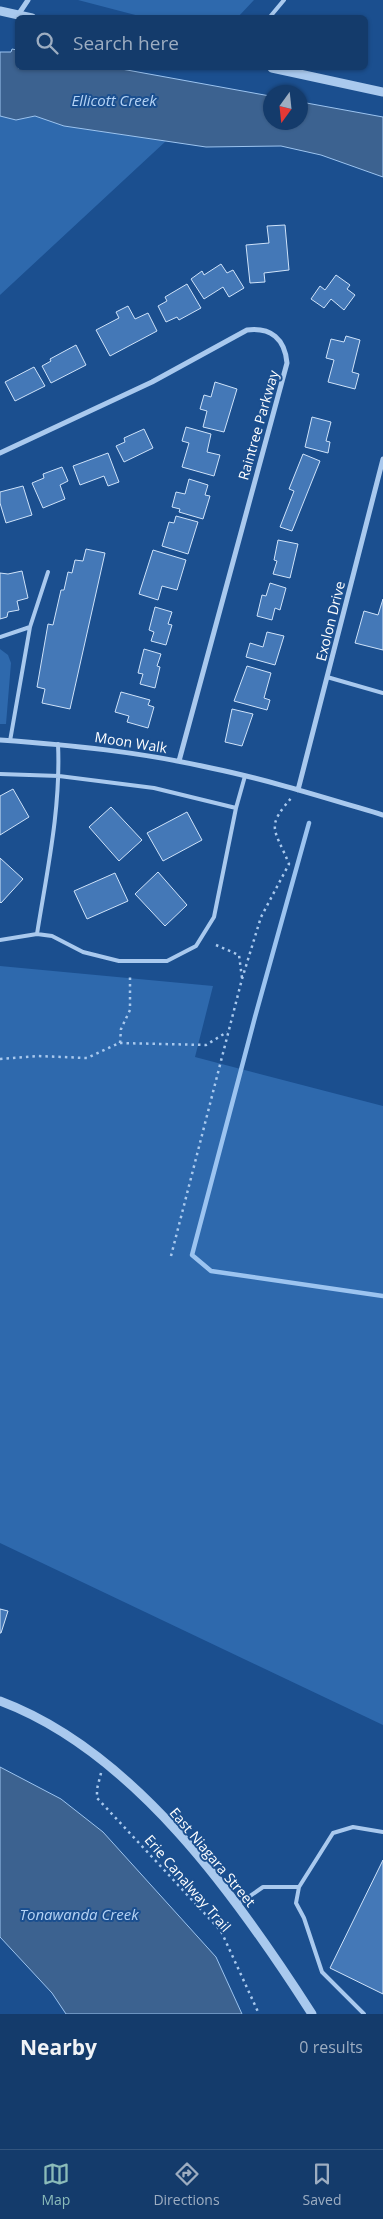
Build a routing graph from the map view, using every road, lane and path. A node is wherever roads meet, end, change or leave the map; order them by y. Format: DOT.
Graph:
graph roads {
  1 [pos="28,0"];
  2 [pos="284,0"];
  3 [pos="0,11"];
  4 [pos="18,15"];
  5 [pos="272,15"];
  6 [pos="281,70"];
  7 [pos="383,92"];
  8 [pos="0,452"];
  9 [pos="383,459"];
  10 [pos="48,572"];
  11 [pos="30,627"];
  12 [pos="0,637"];
  13 [pos="327,677"];
  14 [pos="383,694"];
  15 [pos="0,740"];
  16 [pos="10,741"];
  17 [pos="58,744"];
  18 [pos="179,761"];
  19 [pos="0,774"];
  20 [pos="60,776"];
  21 [pos="245,776"];
  22 [pos="298,790"];
  23 [pos="236,808"];
  24 [pos="383,815"];
  25 [pos="37,934"];
  26 [pos="0,940"];
  27 [pos="216,944"];
  28 [pos="130,974"];
  29 [pos="242,980"];
  30 [pos="228,1032"];
  31 [pos="120,1043"];
  32 [pos="0,1059"];
  33 [pos="171,1256"];
  34 [pos="0,1701"];
  35 [pos="101,1773"];
  36 [pos="383,1832"];
  37 [pos="299,1887"];
  38 [pos="237,1905"];
  39 [pos="259,2014"];
  40 [pos="312,2014"];
  41 [pos="364,2014"];
  1 -- 4 [label="street"];
  2 -- 5 [label="lane"];
  3 -- 4 [label="street"];
  6 -- 7 [label="street"];
  8 -- 18 [label="street, Raintree Parkway"];
  9 -- 13 [label="street, Exolon Drive"];
  10 -- 11 [label="lane"];
  11 -- 12 [label="lane"];
  11 -- 16 [label="lane"];
  13 -- 14 [label="lane"];
  13 -- 22 [label="street, Exolon Drive"];
  15 -- 16 [label="street, Moon Walk"];
  16 -- 17 [label="street, Moon Walk"];
  17 -- 18 [label="street, Moon Walk"];
  17 -- 20 [label="lane"];
  18 -- 21 [label="street, Moon Walk"];
  19 -- 20 [label="lane"];
  20 -- 23 [label="lane"];
  20 -- 25 [label="lane"];
  21 -- 22 [label="street, Moon Walk"];
  21 -- 23 [label="lane"];
  22 -- 24 [label="street, Moon Walk"];
  22 -- 29 [label="path"];
  23 -- 25 [label="lane"];
  25 -- 26 [label="lane"];
  27 -- 29 [label="path"];
  28 -- 31 [label="path"];
  29 -- 30 [label="path"];
  30 -- 31 [label="path"];
  30 -- 33 [label="path"];
  31 -- 32 [label="path"];
  34 -- 38 [label="street, East Niagara Street"];
  35 -- 39 [label="path, Erie Canalway Trail"];
  36 -- 37 [label="lane"];
  37 -- 38 [label="lane"];
  37 -- 41 [label="lane"];
  38 -- 40 [label="street, East Niagara Street"];
}
